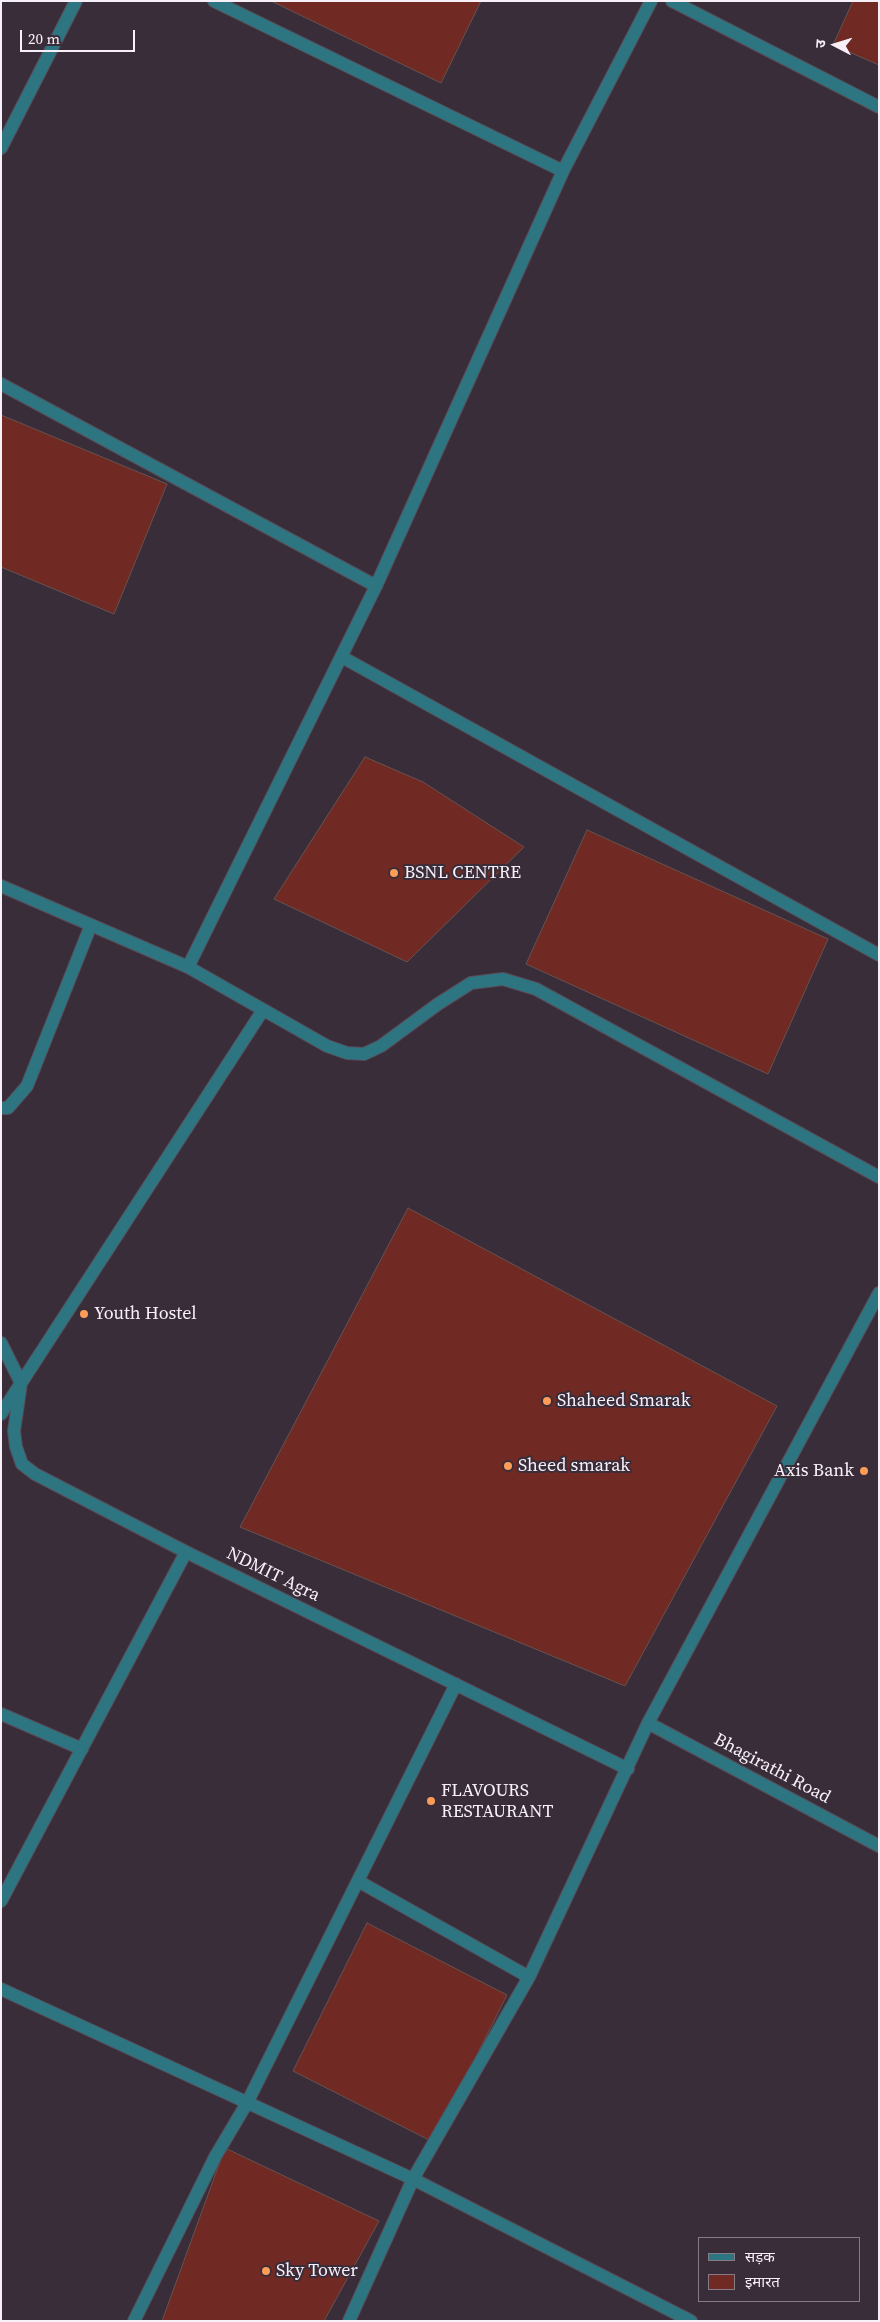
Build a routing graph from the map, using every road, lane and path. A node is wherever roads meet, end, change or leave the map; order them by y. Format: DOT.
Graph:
graph roads {
  1 [pos="76,1"];
  2 [pos="214,1"];
  3 [pos="652,1"];
  4 [pos="672,1"];
  5 [pos="879,107"];
  6 [pos="1,148"];
  7 [pos="563,171"];
  8 [pos="1,384"];
  9 [pos="376,586"];
  10 [pos="342,657"];
  11 [pos="1,886"];
  12 [pos="91,924"];
  13 [pos="879,955"];
  14 [pos="188,967"];
  15 [pos="263,1010"];
  16 [pos="1,1108"];
  17 [pos="879,1177"];
  18 [pos="879,1293"];
  19 [pos="1,1343"];
  20 [pos="21,1384"];
  21 [pos="1,1414"];
  22 [pos="186,1552"];
  23 [pos="456,1684"];
  24 [pos="1,1714"];
  25 [pos="648,1723"];
  26 [pos="82,1749"];
  27 [pos="628,1769"];
  28 [pos="879,1846"];
  29 [pos="358,1881"];
  30 [pos="1,1901"];
  31 [pos="529,1977"];
  32 [pos="1,1989"];
  33 [pos="247,2103"];
  34 [pos="413,2179"];
  35 [pos="134,2321"];
  36 [pos="349,2321"];
  37 [pos="691,2321"];
  1 -- 6 [label="street"];
  2 -- 7 [label="street"];
  3 -- 7 [label="street"];
  4 -- 5 [label="street"];
  7 -- 9 [label="street"];
  8 -- 9 [label="street"];
  9 -- 10 [label="street"];
  10 -- 13 [label="street"];
  10 -- 14 [label="street"];
  11 -- 12 [label="street"];
  12 -- 14 [label="street"];
  12 -- 16 [label="street"];
  14 -- 15 [label="street"];
  15 -- 17 [label="street"];
  15 -- 20 [label="street"];
  18 -- 25 [label="street"];
  19 -- 20 [label="street"];
  20 -- 21 [label="street"];
  20 -- 22 [label="street, NDMIT Agra"];
  22 -- 23 [label="street, NDMIT Agra"];
  22 -- 26 [label="street"];
  23 -- 27 [label="street, NDMIT Agra"];
  23 -- 29 [label="street"];
  24 -- 26 [label="street"];
  25 -- 27 [label="street"];
  25 -- 28 [label="street, Bhagirathi Road"];
  26 -- 30 [label="street"];
  27 -- 31 [label="street"];
  29 -- 31 [label="street"];
  29 -- 33 [label="street"];
  31 -- 34 [label="street"];
  32 -- 33 [label="street"];
  33 -- 34 [label="street"];
  33 -- 35 [label="street"];
  34 -- 36 [label="street"];
  34 -- 37 [label="street"];
}
